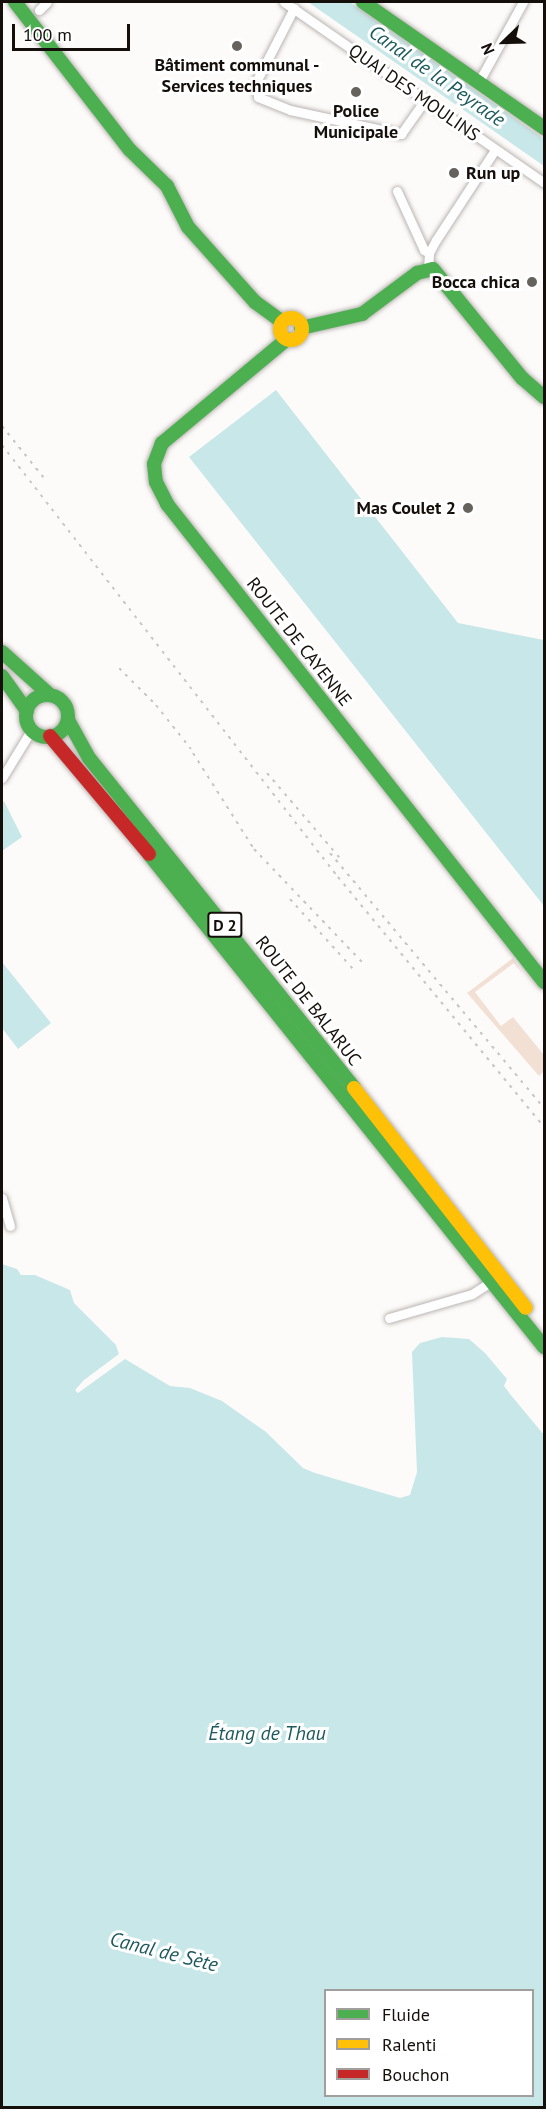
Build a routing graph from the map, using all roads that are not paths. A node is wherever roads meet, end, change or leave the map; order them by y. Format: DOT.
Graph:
graph roads {
  1 [pos="15,2"];
  2 [pos="47,2"];
  3 [pos="284,2"];
  4 [pos="363,2"];
  5 [pos="375,2"];
  6 [pos="523,2"];
  7 [pos="294,8"];
  8 [pos="39,10"];
  9 [pos="482,76"];
  10 [pos="425,100"];
  11 [pos="544,119"];
  12 [pos="544,128"];
  13 [pos="495,150"];
  14 [pos="544,183"];
  15 [pos="397,191"];
  16 [pos="429,253"];
  17 [pos="428,268"];
  18 [pos="283,322"];
  19 [pos="301,328"];
  20 [pos="286,339"];
  21 [pos="544,397"];
  22 [pos="2,652"];
  23 [pos="2,676"];
  24 [pos="50,695"];
  25 [pos="27,711"];
  26 [pos="68,720"];
  27 [pos="32,729"];
  28 [pos="50,736"];
  29 [pos="2,778"];
  30 [pos="544,982"];
  31 [pos="2,1198"];
  32 [pos="10,1226"];
  33 [pos="496,1278"];
  34 [pos="389,1318"];
  35 [pos="544,1332"];
  36 [pos="544,1347"];
  1 -- 18 [label="main road"];
  2 -- 8 [label="street"];
  3 -- 7 [label="street, QUAI DES MOULINS"];
  4 -- 12 [label="main road"];
  5 -- 9 [label="main road"];
  6 -- 9 [label="street"];
  7 -- 10 [label="street, QUAI DES MOULINS"];
  7 -- 10 [label="street"];
  9 -- 11 [label="main road"];
  10 -- 13 [label="street, QUAI DES MOULINS"];
  13 -- 14 [label="street, QUAI DES MOULINS"];
  13 -- 16 [label="street"];
  15 -- 16 [label="street"];
  16 -- 17 [label="street"];
  17 -- 19 [label="main road, ROUTE DE CAYENNE"];
  17 -- 21 [label="main road"];
  18 -- 19 [label="main road"];
  18 -- 20 [label="main road"];
  19 -- 20 [label="main road, ROUTE DE CAYENNE"];
  20 -- 30 [label="main road, ROUTE DE CAYENNE"];
  22 -- 24 [label="main road"];
  23 -- 25 [label="main road"];
  24 -- 25 [label="main road"];
  24 -- 26 [label="main road"];
  25 -- 27 [label="main road"];
  26 -- 28 [label="main road"];
  26 -- 33 [label="main road, ROUTE DE BALARUC / D 2"];
  27 -- 28 [label="main road"];
  27 -- 29 [label="street"];
  28 -- 33 [label="main road, ROUTE DE BALARUC / D 2"];
  31 -- 32 [label="street"];
  33 -- 34 [label="street"];
  33 -- 35 [label="main road, ROUTE DE BALARUC / D 2"];
  33 -- 36 [label="main road, ROUTE DE BALARUC / D 2"];
}
